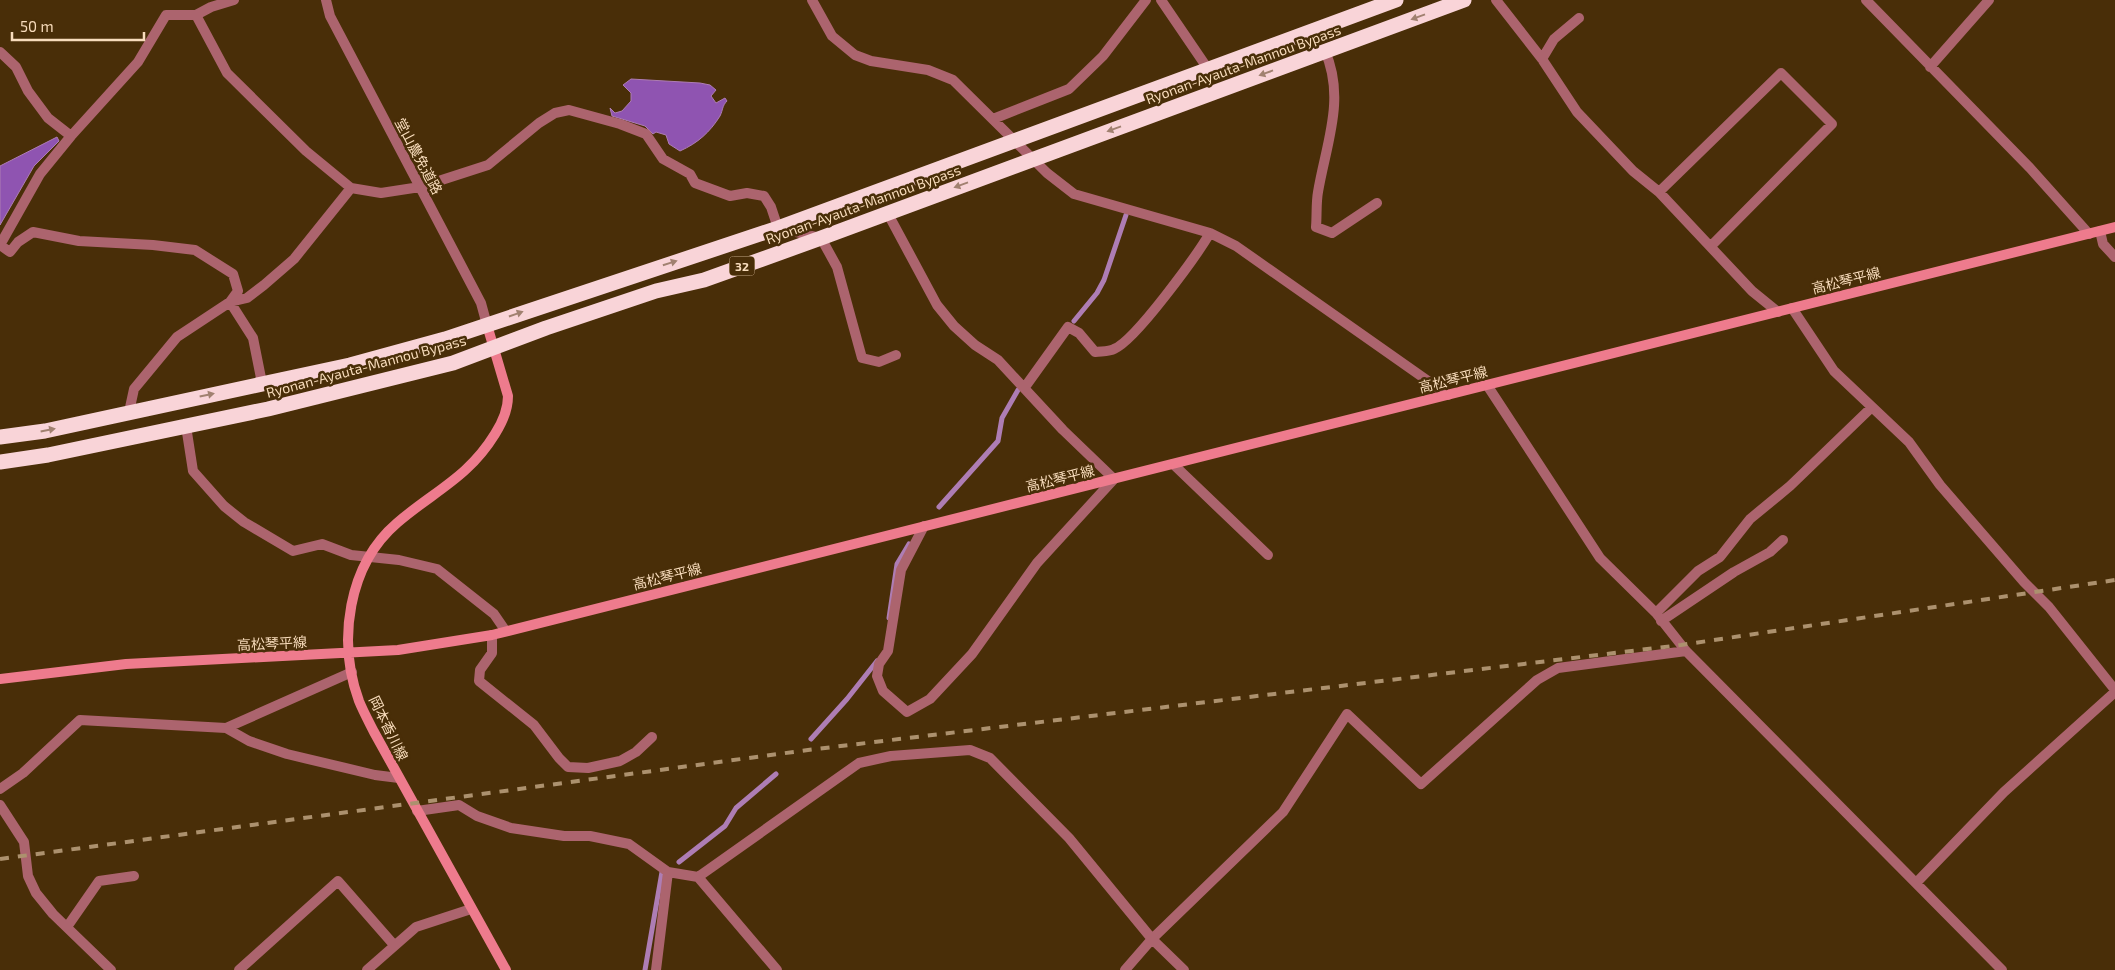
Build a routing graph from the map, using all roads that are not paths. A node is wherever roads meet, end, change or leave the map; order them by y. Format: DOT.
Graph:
graph roads {
  1 [pos="234,0"];
  2 [pos="326,0"];
  3 [pos="812,0"];
  4 [pos="1146,0"];
  5 [pos="1161,0"];
  6 [pos="1396,0"];
  7 [pos="1464,0"];
  8 [pos="1496,0"];
  9 [pos="1866,0"];
  10 [pos="1989,0"];
  11 [pos="196,15"];
  12 [pos="1579,18"];
  13 [pos="0,52"];
  14 [pos="1325,52"];
  15 [pos="1542,59"];
  16 [pos="1930,67"];
  17 [pos="1208,68"];
  18 [pos="993,119"];
  19 [pos="71,136"];
  20 [pos="1015,141"];
  21 [pos="1033,159"];
  22 [pos="420,187"];
  23 [pos="351,188"];
  24 [pos="1659,192"];
  25 [pos="1377,203"];
  26 [pos="887,212"];
  27 [pos="2115,227"];
  28 [pos="778,228"];
  29 [pos="2100,231"];
  30 [pos="1210,233"];
  31 [pos="2089,234"];
  32 [pos="821,238"];
  33 [pos="1711,246"];
  34 [pos="2115,257"];
  35 [pos="230,302"];
  36 [pos="1792,308"];
  37 [pos="1778,312"];
  38 [pos="487,324"];
  39 [pos="494,347"];
  40 [pos="896,355"];
  41 [pos="262,384"];
  42 [pos="1488,384"];
  43 [pos="1025,387"];
  44 [pos="1448,394"];
  45 [pos="1872,407"];
  46 [pos="129,412"];
  47 [pos="186,426"];
  48 [pos="0,437"];
  49 [pos="0,462"];
  50 [pos="1173,464"];
  51 [pos="1114,479"];
  52 [pos="924,526"];
  53 [pos="1783,540"];
  54 [pos="1268,555"];
  55 [pos="369,558"];
  56 [pos="1659,617"];
  57 [pos="505,630"];
  58 [pos="492,635"];
  59 [pos="1686,651"];
  60 [pos="350,652"];
  61 [pos="352,672"];
  62 [pos="0,679"];
  63 [pos="2115,691"];
  64 [pos="226,728"];
  65 [pos="652,737"];
  66 [pos="398,778"];
  67 [pos="0,789"];
  68 [pos="0,805"];
  69 [pos="417,811"];
  70 [pos="668,872"];
  71 [pos="134,876"];
  72 [pos="698,877"];
  73 [pos="1917,882"];
  74 [pos="472,909"];
  75 [pos="67,927"];
  76 [pos="1152,939"];
  77 [pos="394,945"];
  78 [pos="111,970"];
  79 [pos="239,970"];
  80 [pos="367,970"];
  81 [pos="506,970"];
  82 [pos="656,970"];
  83 [pos="777,970"];
  84 [pos="1126,970"];
  85 [pos="1184,970"];
  86 [pos="2002,970"];
  1 -- 11 [label="street"];
  2 -- 22 [label="street, 堂山農免道路"];
  3 -- 18 [label="street"];
  4 -- 18 [label="street"];
  5 -- 17 [label="street"];
  6 -- 17 [label="highway, Ryonan-Ayauta-Mannou Bypass / 32"];
  7 -- 14 [label="highway, Ryonan-Ayauta-Mannou Bypass / 32, one-way"];
  8 -- 15 [label="street"];
  9 -- 16 [label="street"];
  10 -- 16 [label="street"];
  11 -- 19 [label="street"];
  11 -- 23 [label="street"];
  12 -- 15 [label="street"];
  13 -- 19 [label="street"];
  14 -- 21 [label="highway, Ryonan-Ayauta-Mannou Bypass / 32, one-way"];
  14 -- 25 [label="street"];
  15 -- 24 [label="street"];
  16 -- 31 [label="street"];
  17 -- 20 [label="highway, Ryonan-Ayauta-Mannou Bypass / 32"];
  18 -- 20 [label="street"];
  19 -- 35 [label="street"];
  20 -- 21 [label="street"];
  20 -- 28 [label="highway, Ryonan-Ayauta-Mannou Bypass / 32"];
  21 -- 26 [label="highway, Ryonan-Ayauta-Mannou Bypass / 32, one-way"];
  21 -- 30 [label="street"];
  22 -- 23 [label="street"];
  22 -- 28 [label="street"];
  22 -- 38 [label="street, 堂山農免道路"];
  23 -- 35 [label="street"];
  24 -- 33 [label="street"];
  24 -- 33 [label="street"];
  26 -- 32 [label="highway, Ryonan-Ayauta-Mannou Bypass / 32"];
  26 -- 43 [label="street"];
  27 -- 29 [label="main road, 高松琴平線"];
  28 -- 32 [label="street"];
  38 -- 28 [label="highway, Ryonan-Ayauta-Mannou Bypass / 32, one-way"];
  29 -- 31 [label="main road, 高松琴平線"];
  29 -- 34 [label="street"];
  30 -- 43 [label="street"];
  30 -- 44 [label="street"];
  31 -- 36 [label="main road, 高松琴平線"];
  32 -- 39 [label="highway, Ryonan-Ayauta-Mannou Bypass / 32"];
  32 -- 40 [label="street"];
  33 -- 37 [label="street"];
  35 -- 41 [label="street"];
  35 -- 46 [label="street"];
  36 -- 37 [label="main road, 高松琴平線"];
  36 -- 45 [label="street"];
  37 -- 42 [label="main road, 高松琴平線"];
  38 -- 39 [label="main road, 岡本香川線"];
  38 -- 41 [label="highway, Ryonan-Ayauta-Mannou Bypass / 32"];
  39 -- 47 [label="highway, Ryonan-Ayauta-Mannou Bypass / 32"];
  39 -- 55 [label="main road, 岡本香川線"];
  46 -- 41 [label="highway, Ryonan-Ayauta-Mannou Bypass / 32, one-way"];
  42 -- 44 [label="main road, 高松琴平線"];
  42 -- 56 [label="street"];
  43 -- 51 [label="street"];
  44 -- 50 [label="main road, 高松琴平線"];
  45 -- 56 [label="street"];
  45 -- 63 [label="street"];
  48 -- 46 [label="highway, Ryonan-Ayauta-Mannou Bypass / 32, one-way"];
  47 -- 49 [label="highway, Ryonan-Ayauta-Mannou Bypass / 32"];
  47 -- 55 [label="street"];
  50 -- 51 [label="main road, 高松琴平線"];
  50 -- 54 [label="street"];
  51 -- 52 [label="main road, 高松琴平線"];
  51 -- 52 [label="street"];
  52 -- 57 [label="main road, 高松琴平線"];
  53 -- 56 [label="street"];
  55 -- 57 [label="street"];
  55 -- 60 [label="main road, 岡本香川線"];
  56 -- 59 [label="street"];
  57 -- 58 [label="main road, 高松琴平線"];
  58 -- 60 [label="main road, 高松琴平線"];
  58 -- 65 [label="street"];
  59 -- 73 [label="street"];
  59 -- 76 [label="street"];
  60 -- 61 [label="main road, 岡本香川線"];
  60 -- 62 [label="main road, 高松琴平線"];
  61 -- 64 [label="street"];
  61 -- 66 [label="main road, 岡本香川線"];
  63 -- 73 [label="street"];
  64 -- 66 [label="street"];
  64 -- 67 [label="street"];
  66 -- 69 [label="main road, 岡本香川線"];
  68 -- 75 [label="street"];
  69 -- 70 [label="street"];
  69 -- 74 [label="main road, 岡本香川線"];
  70 -- 72 [label="street"];
  70 -- 82 [label="street"];
  71 -- 75 [label="street"];
  72 -- 76 [label="street"];
  72 -- 83 [label="street"];
  73 -- 86 [label="street"];
  74 -- 77 [label="street"];
  74 -- 81 [label="main road, 岡本香川線"];
  75 -- 78 [label="street"];
  76 -- 84 [label="street"];
  76 -- 85 [label="street"];
  77 -- 79 [label="street"];
  77 -- 80 [label="street"];
}
